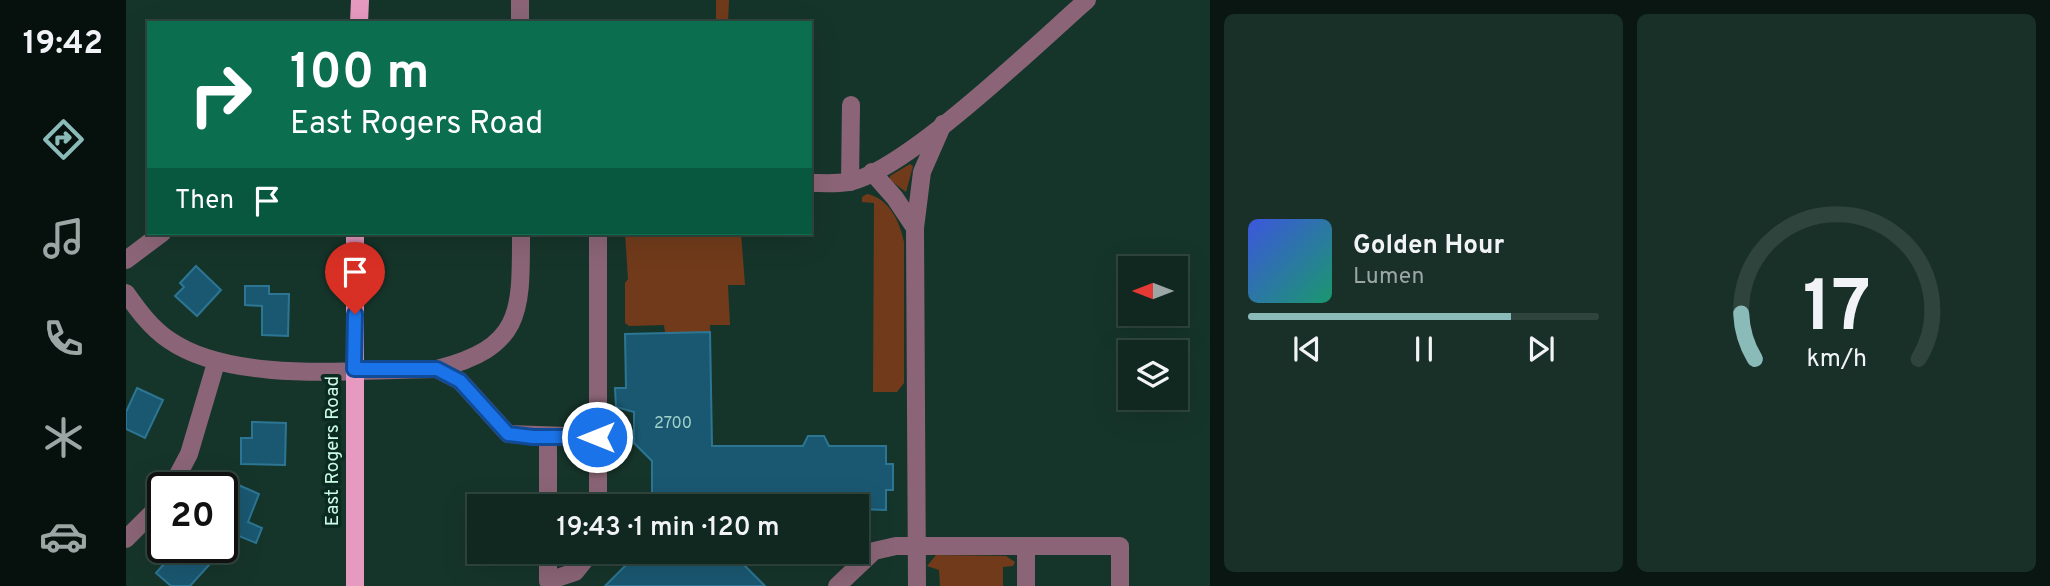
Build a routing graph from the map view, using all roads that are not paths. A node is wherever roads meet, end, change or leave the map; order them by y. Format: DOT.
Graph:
graph roads {
  1 [pos="360,0"];
  2 [pos="520,0"];
  3 [pos="1087,0"];
  4 [pos="359,21"];
  5 [pos="520,21"];
  6 [pos="851,105"];
  7 [pos="943,124"];
  8 [pos="872,172"];
  9 [pos="850,182"];
  10 [pos="812,183"];
  11 [pos="915,228"];
  12 [pos="159,235"];
  13 [pos="355,235"];
  14 [pos="521,235"];
  15 [pos="598,235"];
  16 [pos="126,260"];
  17 [pos="126,293"];
  18 [pos="216,363"];
  19 [pos="354,369"];
  20 [pos="437,369"];
  21 [pos="548,437"];
  22 [pos="597,437"];
  23 [pos="179,472"];
  24 [pos="548,494"];
  25 [pos="598,494"];
  26 [pos="147,518"];
  27 [pos="126,538"];
  28 [pos="917,545"];
  29 [pos="1026,546"];
  30 [pos="548,564"];
  31 [pos="581,564"];
  32 [pos="355,586"];
  33 [pos="837,586"];
  34 [pos="917,586"];
  35 [pos="1026,586"];
  36 [pos="1120,586"];
  1 -- 4 [label="main road"];
  2 -- 5 [label="street"];
  3 -- 7 [label="street"];
  6 -- 9 [label="street"];
  7 -- 8 [label="street"];
  7 -- 11 [label="street"];
  8 -- 9 [label="street"];
  8 -- 11 [label="street"];
  9 -- 10 [label="street"];
  11 -- 28 [label="street"];
  12 -- 16 [label="street"];
  13 -- 19 [label="main road, East Rogers Road"];
  14 -- 20 [label="street"];
  15 -- 22 [label="street"];
  17 -- 18 [label="street"];
  18 -- 19 [label="street"];
  18 -- 23 [label="street"];
  19 -- 20 [label="street"];
  19 -- 32 [label="main road, East Rogers Road"];
  20 -- 21 [label="street"];
  21 -- 22 [label="street"];
  21 -- 24 [label="street"];
  22 -- 25 [label="street"];
  26 -- 27 [label="street"];
  28 -- 29 [label="street"];
  28 -- 33 [label="street"];
  28 -- 34 [label="street"];
  29 -- 35 [label="street"];
  29 -- 36 [label="street"];
  30 -- 31 [label="street"];
}
